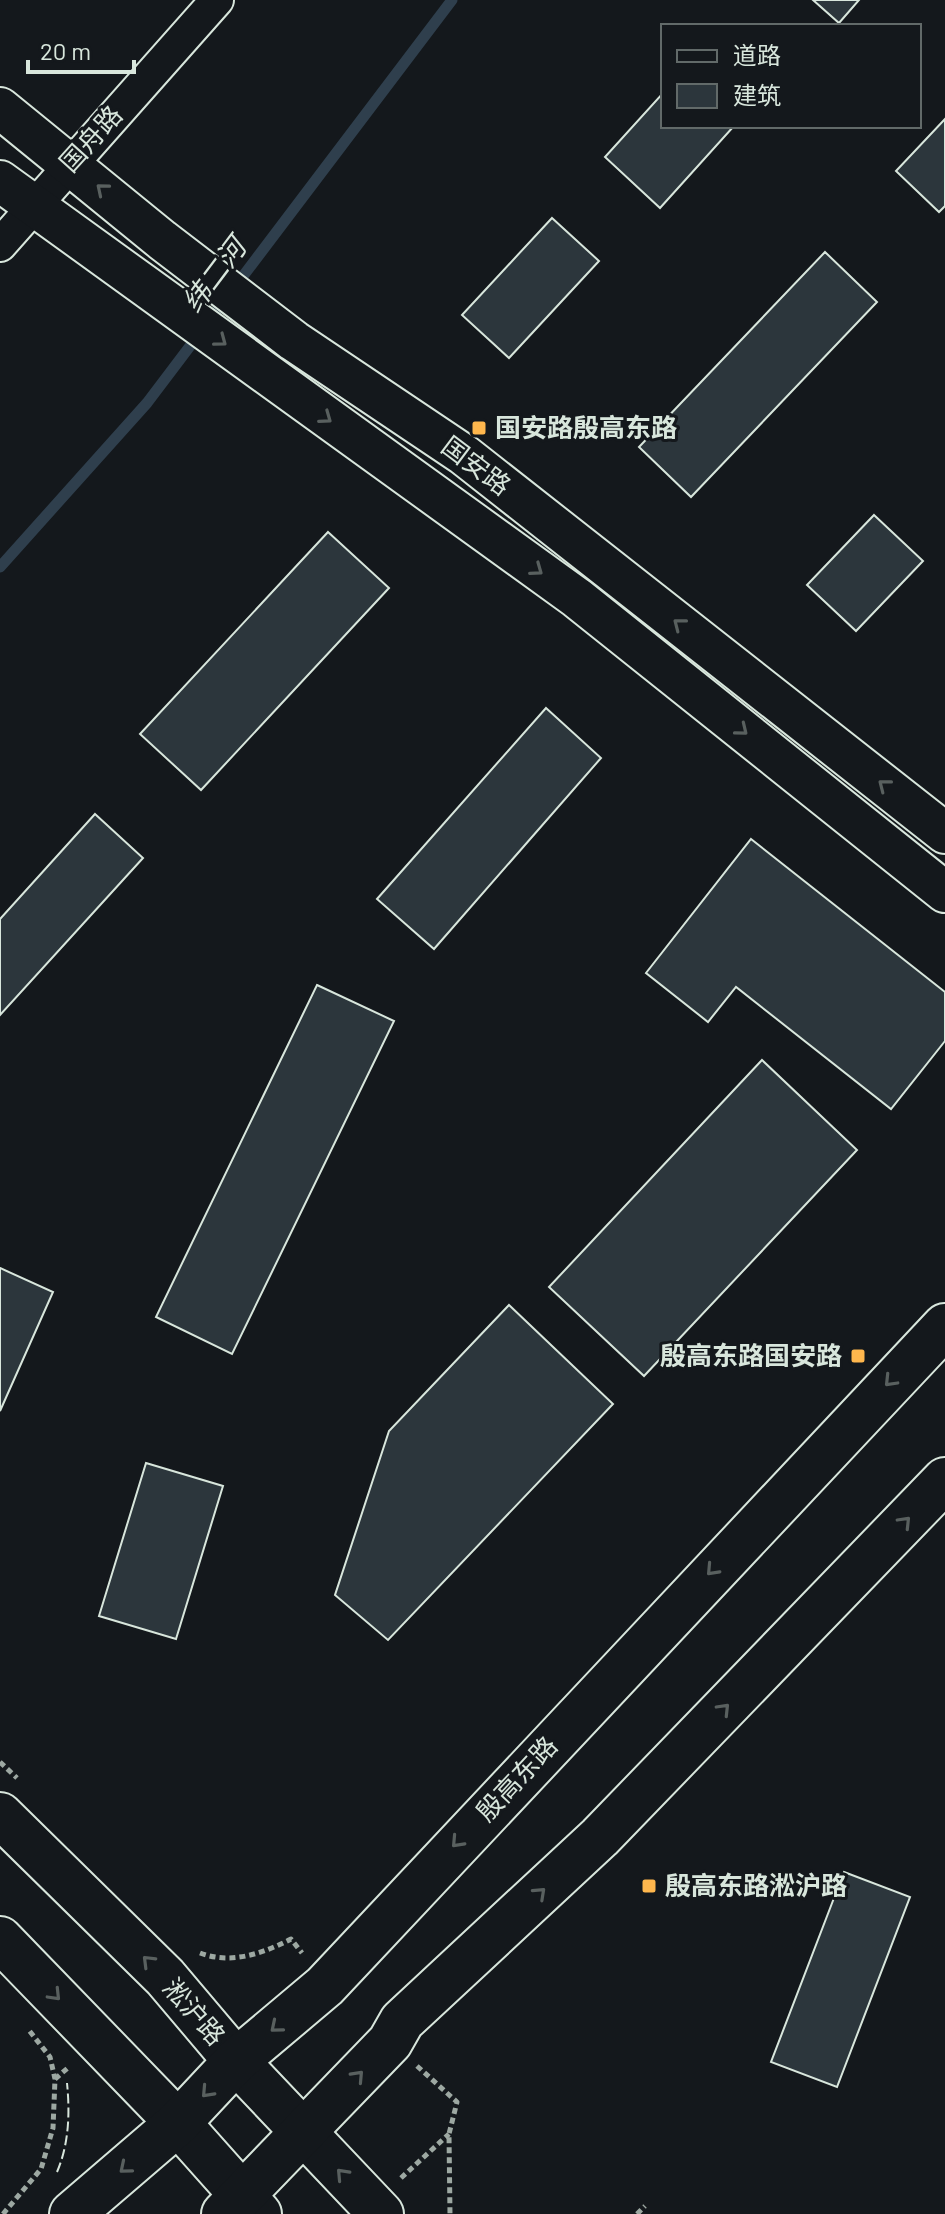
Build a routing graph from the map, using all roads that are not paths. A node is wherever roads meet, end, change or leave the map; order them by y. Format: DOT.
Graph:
graph roads {
  1 [pos="217,0"];
  2 [pos="0,108"];
  3 [pos="70,162"];
  4 [pos="0,181"];
  5 [pos="33,206"];
  6 [pos="0,245"];
  7 [pos="945,833"];
  8 [pos="945,892"];
  9 [pos="945,1326"];
  10 [pos="945,1480"];
  11 [pos="11,1799"];
  12 [pos="0,1939"];
  13 [pos="236,2061"];
  14 [pos="178,2123"];
  15 [pos="304,2133"];
  16 [pos="242,2208"];
  17 [pos="376,2210"];
  18 [pos="72,2214"];
  1 -- 3 [label="street, 国舟路"];
  2 -- 3 [label="street, 国安路"];
  3 -- 5 [label="street, 国舟路"];
  7 -- 3 [label="street, 国安路, one-way"];
  4 -- 5 [label="street, 国安路"];
  5 -- 6 [label="street, 国舟路"];
  5 -- 8 [label="street, 国安路, one-way"];
  9 -- 13 [label="main road, 殷高东路, one-way"];
  15 -- 10 [label="main road, one-way"];
  13 -- 11 [label="main road, 淞沪路, one-way"];
  12 -- 14 [label="main road, one-way"];
  13 -- 14 [label="main road, 殷高东路, one-way"];
  13 -- 15 [label="main road, 淞沪路"];
  14 -- 16 [label="main road"];
  14 -- 18 [label="main road, 殷高东路, one-way"];
  15 -- 16 [label="main road"];
  17 -- 15 [label="main road, 淞沪路, one-way"];
}
